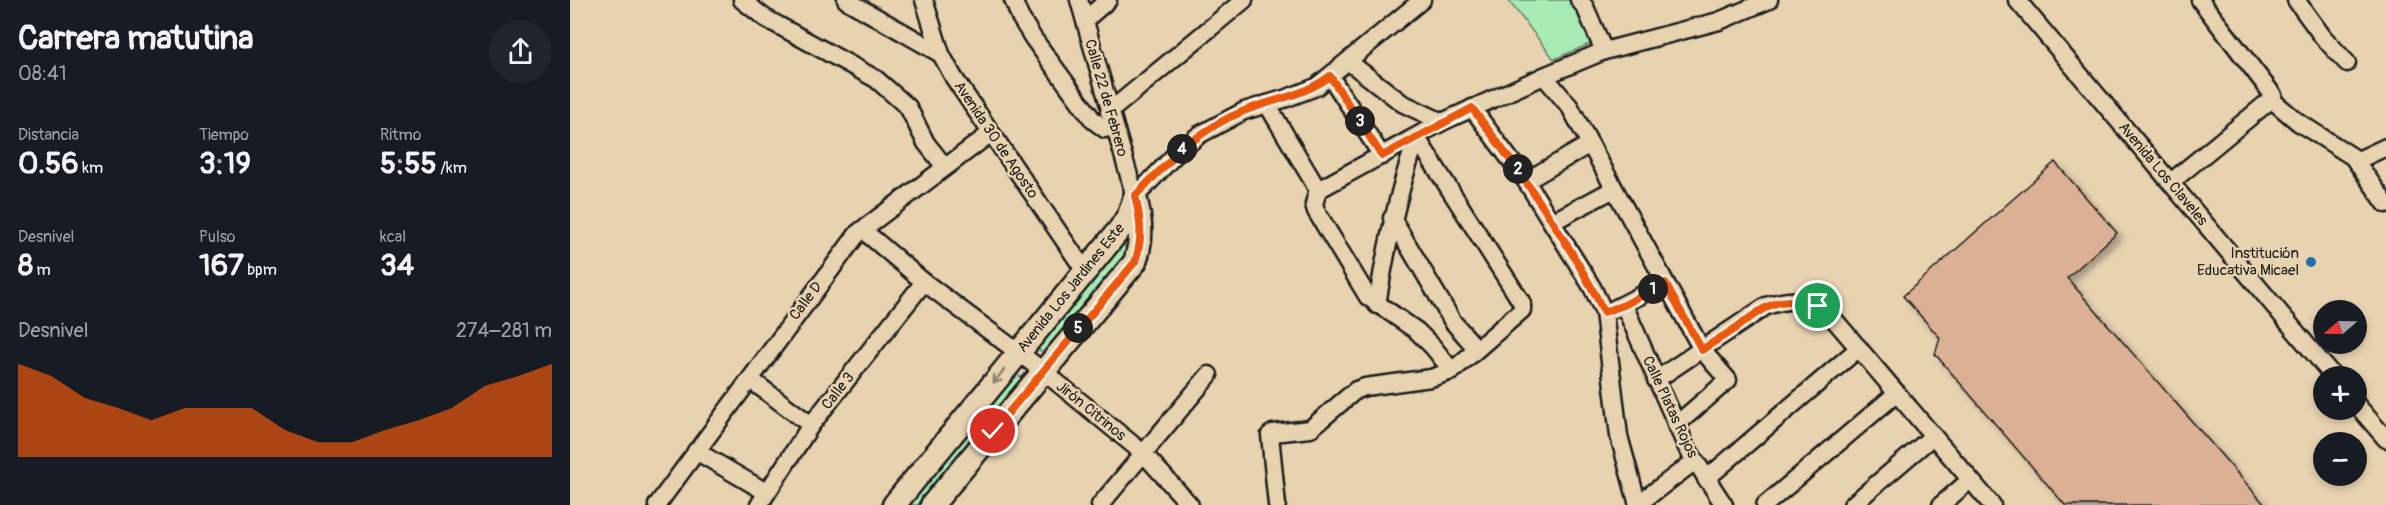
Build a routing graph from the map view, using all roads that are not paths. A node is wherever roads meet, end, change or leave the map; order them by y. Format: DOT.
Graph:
graph roads {
  1 [pos="742,0"];
  2 [pos="846,0"];
  3 [pos="924,0"];
  4 [pos="1013,0"];
  5 [pos="1079,0"];
  6 [pos="1108,0"];
  7 [pos="1244,0"];
  8 [pos="1422,0"];
  9 [pos="1769,0"];
  10 [pos="2017,0"];
  11 [pos="2200,0"];
  12 [pos="2296,0"];
  13 [pos="1586,2"];
  14 [pos="1085,20"];
  15 [pos="1604,51"];
  16 [pos="942,54"];
  17 [pos="1349,62"];
  18 [pos="2347,63"];
  19 [pos="1330,76"];
  20 [pos="1544,76"];
  21 [pos="2272,100"];
  22 [pos="1267,104"];
  23 [pos="1472,108"];
  24 [pos="1111,119"];
  25 [pos="1442,122"];
  26 [pos="991,133"];
  27 [pos="1417,138"];
  28 [pos="1590,144"];
  29 [pos="2386,147"];
  30 [pos="1382,156"];
  31 [pos="2356,161"];
  32 [pos="945,167"];
  33 [pos="1526,181"];
  34 [pos="2170,182"];
  35 [pos="1614,189"];
  36 [pos="1318,190"];
  37 [pos="1135,196"];
  38 [pos="2386,204"];
  39 [pos="1392,218"];
  40 [pos="1552,222"];
  41 [pos="871,237"];
  42 [pos="1085,272"];
  43 [pos="924,282"];
  44 [pos="1665,283"];
  45 [pos="1377,305"];
  46 [pos="1624,305"];
  47 [pos="1604,312"];
  48 [pos="1476,348"];
  49 [pos="1859,348"];
  50 [pos="1702,350"];
  51 [pos="1018,352"];
  52 [pos="2325,366"];
  53 [pos="1042,371"];
  54 [pos="1452,371"];
  55 [pos="1209,375"];
  56 [pos="750,380"];
  57 [pos="1656,380"];
  58 [pos="1897,393"];
  59 [pos="2367,417"];
  60 [pos="811,425"];
  61 [pos="1676,425"];
  62 [pos="1933,436"];
  63 [pos="2386,439"];
  64 [pos="696,451"];
  65 [pos="1143,453"];
  66 [pos="1695,461"];
  67 [pos="1706,479"];
  68 [pos="1970,480"];
  69 [pos="762,499"];
  70 [pos="1721,504"];
  71 [pos="657,505"];
  72 [pos="894,505"];
  73 [pos="932,505"];
  74 [pos="1100,505"];
  75 [pos="1190,505"];
  76 [pos="1276,505"];
  77 [pos="1638,505"];
  78 [pos="1765,505"];
  79 [pos="1852,505"];
  80 [pos="1941,505"];
  81 [pos="1992,505"];
  1 -- 32 [label="street"];
  2 -- 16 [label="street"];
  3 -- 16 [label="street, Avenida 30 de Agosto"];
  4 -- 24 [label="street"];
  5 -- 14 [label="street, Calle 22 de Febrero"];
  6 -- 14 [label="street"];
  7 -- 24 [label="street"];
  8 -- 17 [label="street"];
  9 -- 15 [label="street"];
  10 -- 34 [label="street, Avenida Los Claveles"];
  11 -- 21 [label="street"];
  12 -- 18 [label="street"];
  13 -- 15 [label="street"];
  14 -- 24 [label="street, Calle 22 de Febrero"];
  15 -- 20 [label="street"];
  16 -- 26 [label="street, Avenida 30 de Agosto"];
  17 -- 19 [label="street"];
  17 -- 25 [label="street"];
  19 -- 22 [label="street"];
  19 -- 30 [label="street"];
  20 -- 23 [label="street"];
  20 -- 28 [label="street"];
  21 -- 31 [label="street"];
  21 -- 34 [label="street"];
  22 -- 36 [label="street"];
  22 -- 37 [label="street"];
  23 -- 25 [label="street"];
  23 -- 33 [label="street"];
  24 -- 37 [label="street, Calle 22 de Febrero"];
  25 -- 27 [label="street"];
  26 -- 32 [label="street, Calle D"];
  26 -- 42 [label="street, Avenida 30 de Agosto"];
  27 -- 30 [label="street"];
  27 -- 39 [label="street"];
  27 -- 48 [label="street"];
  28 -- 33 [label="street"];
  28 -- 35 [label="street"];
  29 -- 31 [label="street"];
  30 -- 36 [label="street"];
  31 -- 38 [label="street"];
  32 -- 56 [label="street, Calle D"];
  33 -- 40 [label="street"];
  34 -- 52 [label="street, Avenida Los Claveles"];
  35 -- 40 [label="street"];
  35 -- 44 [label="street"];
  36 -- 45 [label="street"];
  37 -- 42 [label="street, Avenida Los Jardines Este"];
  37 -- 53 [label="street, Avenida Los Jardines Este"];
  39 -- 45 [label="street"];
  39 -- 48 [label="street"];
  40 -- 47 [label="street"];
  41 -- 43 [label="street, Jirón Citrinos"];
  42 -- 51 [label="street, Avenida Los Jardines Este"];
  43 -- 51 [label="street, Jirón Citrinos"];
  43 -- 60 [label="street, Calle 3"];
  44 -- 46 [label="street"];
  44 -- 50 [label="street"];
  45 -- 54 [label="street"];
  46 -- 47 [label="street"];
  46 -- 57 [label="street, Calle Platas Rojos"];
  47 -- 77 [label="street"];
  48 -- 54 [label="street"];
  49 -- 50 [label="street"];
  49 -- 58 [label="street"];
  49 -- 67 [label="street"];
  50 -- 57 [label="street"];
  50 -- 61 [label="street"];
  51 -- 53 [label="street, Jirón Citrinos"];
  51 -- 72 [label="street, Avenida Los Jardines Este, one-way"];
  53 -- 65 [label="street, Jirón Citrinos"];
  53 -- 73 [label="street, Avenida Los Jardines Este"];
  54 -- 76 [label="street"];
  55 -- 65 [label="street"];
  56 -- 60 [label="street"];
  56 -- 64 [label="street, Calle D"];
  57 -- 61 [label="street, Calle Platas Rojos"];
  58 -- 62 [label="street"];
  58 -- 78 [label="street"];
  59 -- 63 [label="street"];
  60 -- 69 [label="street, Calle 3"];
  61 -- 66 [label="street, Calle Platas Rojos"];
  62 -- 68 [label="street"];
  62 -- 79 [label="street"];
  64 -- 69 [label="street"];
  64 -- 71 [label="street, Calle D"];
  65 -- 74 [label="street"];
  65 -- 75 [label="street, Jirón Citrinos"];
  66 -- 67 [label="street, Calle Platas Rojos"];
  66 -- 77 [label="street"];
  67 -- 70 [label="street, Calle Platas Rojos"];
  68 -- 80 [label="street"];
  68 -- 81 [label="street"];
}
